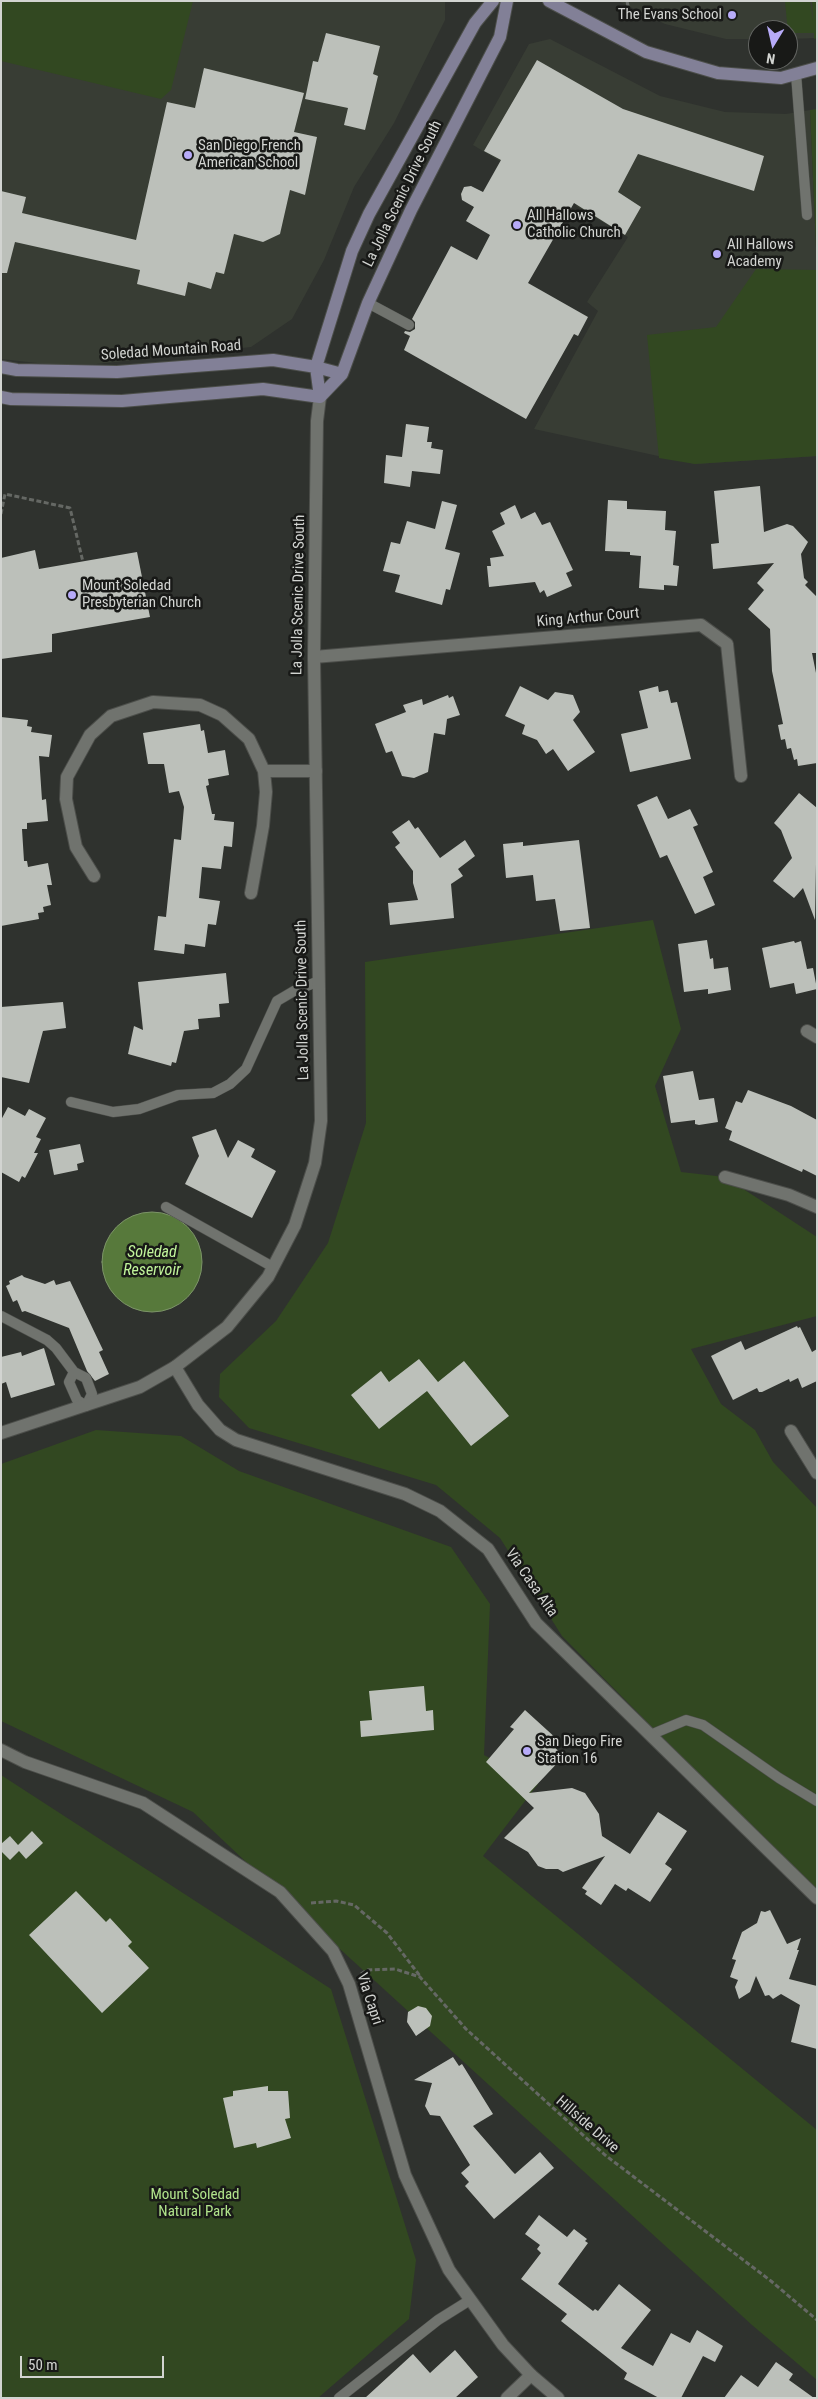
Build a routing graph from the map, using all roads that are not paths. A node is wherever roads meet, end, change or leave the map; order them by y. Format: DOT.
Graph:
graph roads {
  1 [pos="493,1"];
  2 [pos="507,1"];
  3 [pos="549,1"];
  4 [pos="817,68"];
  5 [pos="796,74"];
  6 [pos="807,216"];
  7 [pos="368,303"];
  8 [pos="409,325"];
  9 [pos="1,367"];
  10 [pos="316,367"];
  11 [pos="342,374"];
  12 [pos="1,397"];
  13 [pos="320,397"];
  14 [pos="314,658"];
  15 [pos="264,771"];
  16 [pos="316,771"];
  17 [pos="741,776"];
  18 [pos="94,876"];
  19 [pos="251,893"];
  20 [pos="319,981"];
  21 [pos="71,1102"];
  22 [pos="725,1177"];
  23 [pos="166,1207"];
  24 [pos="817,1207"];
  25 [pos="273,1267"];
  26 [pos="1,1316"];
  27 [pos="174,1366"];
  28 [pos="74,1372"];
  29 [pos="86,1406"];
  30 [pos="791,1431"];
  31 [pos="1,1433"];
  32 [pos="817,1473"];
  33 [pos="650,1735"];
  34 [pos="1,1750"];
  35 [pos="817,1801"];
  36 [pos="817,1898"];
  37 [pos="470,2300"];
  38 [pos="531,2375"];
  39 [pos="339,2398"];
  40 [pos="506,2398"];
  41 [pos="558,2398"];
  1 -- 10 [label="main road, La Jolla Scenic Drive South"];
  2 -- 7 [label="main road, La Jolla Scenic Drive South"];
  3 -- 5 [label="main road"];
  4 -- 5 [label="main road"];
  5 -- 6 [label="lane"];
  7 -- 8 [label="lane"];
  7 -- 11 [label="main road, La Jolla Scenic Drive South"];
  9 -- 10 [label="main road, Soledad Mountain Road"];
  10 -- 11 [label="main road, Soledad Mountain Road"];
  10 -- 13 [label="main road, La Jolla Scenic Drive South"];
  11 -- 13 [label="main road, La Jolla Scenic Drive South"];
  12 -- 13 [label="main road"];
  13 -- 14 [label="street, La Jolla Scenic Drive South"];
  14 -- 16 [label="street, La Jolla Scenic Drive South"];
  14 -- 17 [label="street, King Arthur Court"];
  15 -- 16 [label="street"];
  15 -- 18 [label="street"];
  15 -- 19 [label="street"];
  16 -- 20 [label="street, La Jolla Scenic Drive South"];
  20 -- 21 [label="lane"];
  20 -- 25 [label="street, La Jolla Scenic Drive South"];
  22 -- 24 [label="street"];
  23 -- 25 [label="lane"];
  25 -- 27 [label="street, La Jolla Scenic Drive South"];
  26 -- 28 [label="lane"];
  27 -- 29 [label="street, La Jolla Scenic Drive South"];
  27 -- 33 [label="street, Via Casa Alta"];
  28 -- 29 [label="lane"];
  28 -- 29 [label="lane"];
  29 -- 31 [label="street, La Jolla Scenic Drive South"];
  30 -- 32 [label="street"];
  33 -- 35 [label="lane"];
  33 -- 36 [label="street, Via Casa Alta"];
  34 -- 37 [label="street, Via Capri"];
  37 -- 38 [label="street, Via Capri"];
  37 -- 39 [label="lane"];
  38 -- 40 [label="street"];
  38 -- 41 [label="street, Via Capri"];
}
